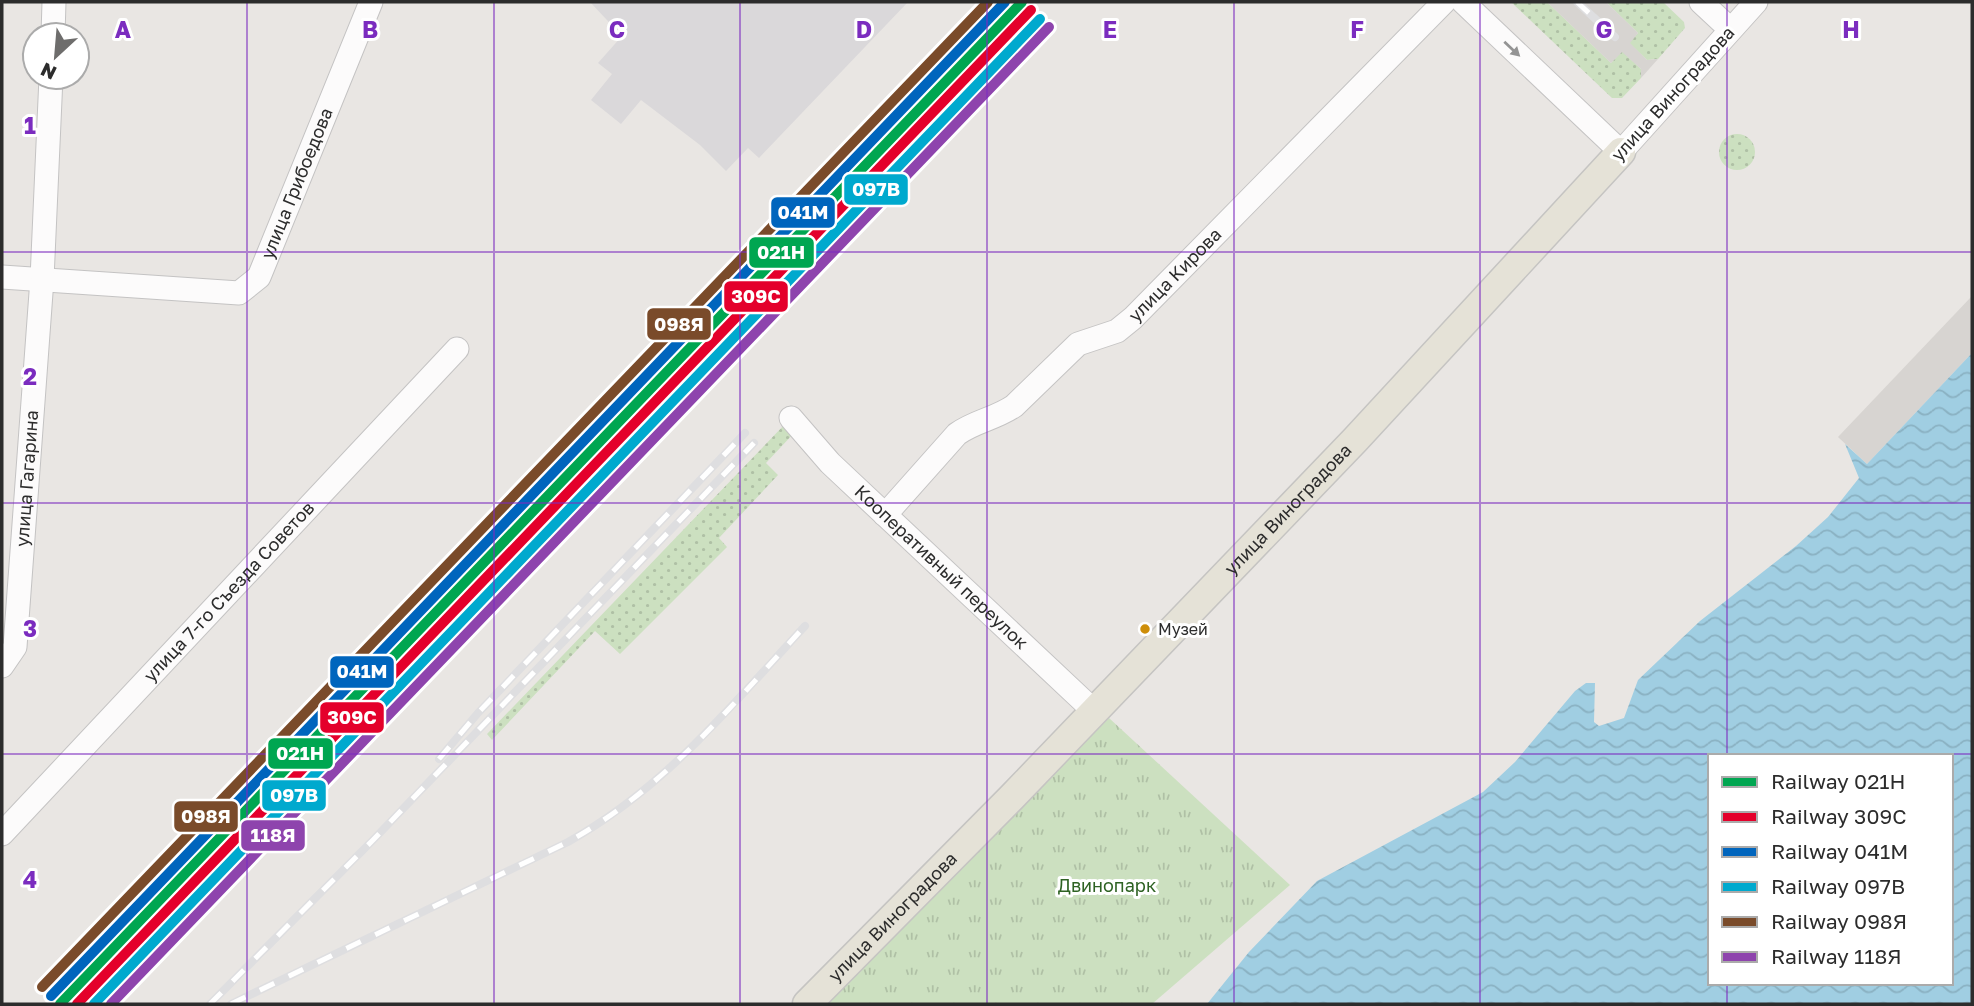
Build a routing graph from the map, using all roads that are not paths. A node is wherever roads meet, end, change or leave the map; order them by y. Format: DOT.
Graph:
graph roads {
  1 [pos="54,2"];
  2 [pos="371,2"];
  3 [pos="1444,2"];
  4 [pos="1463,2"];
  5 [pos="1701,2"];
  6 [pos="1756,2"];
  7 [pos="53,21"];
  8 [pos="1730,29"];
  9 [pos="50,91"];
  10 [pos="1621,152"];
  11 [pos="2,277"];
  12 [pos="42,279"];
  13 [pos="457,349"];
  14 [pos="791,418"];
  15 [pos="886,514"];
  16 [pos="2,666"];
  17 [pos="1095,712"];
  18 [pos="2,834"];
  19 [pos="807,1004"];
  1 -- 7 [label="street"];
  2 -- 12 [label="street, улица Грибоедова"];
  3 -- 15 [label="street, улица Кирова"];
  4 -- 10 [label="street, one-way"];
  5 -- 8 [label="street"];
  6 -- 8 [label="street, улица Виноградова"];
  8 -- 10 [label="street, улица Виноградова"];
  9 -- 12 [label="street, улица Гагарина"];
  10 -- 17 [label="main road, улица Виноградова"];
  11 -- 12 [label="street, улица Грибоедова"];
  12 -- 16 [label="street, улица Гагарина"];
  13 -- 18 [label="street, улица 7-го Съезда Советов"];
  14 -- 15 [label="street, Кооперативный переулок"];
  15 -- 17 [label="street, Кооперативный переулок"];
  17 -- 19 [label="main road, улица Виноградова"];
}
